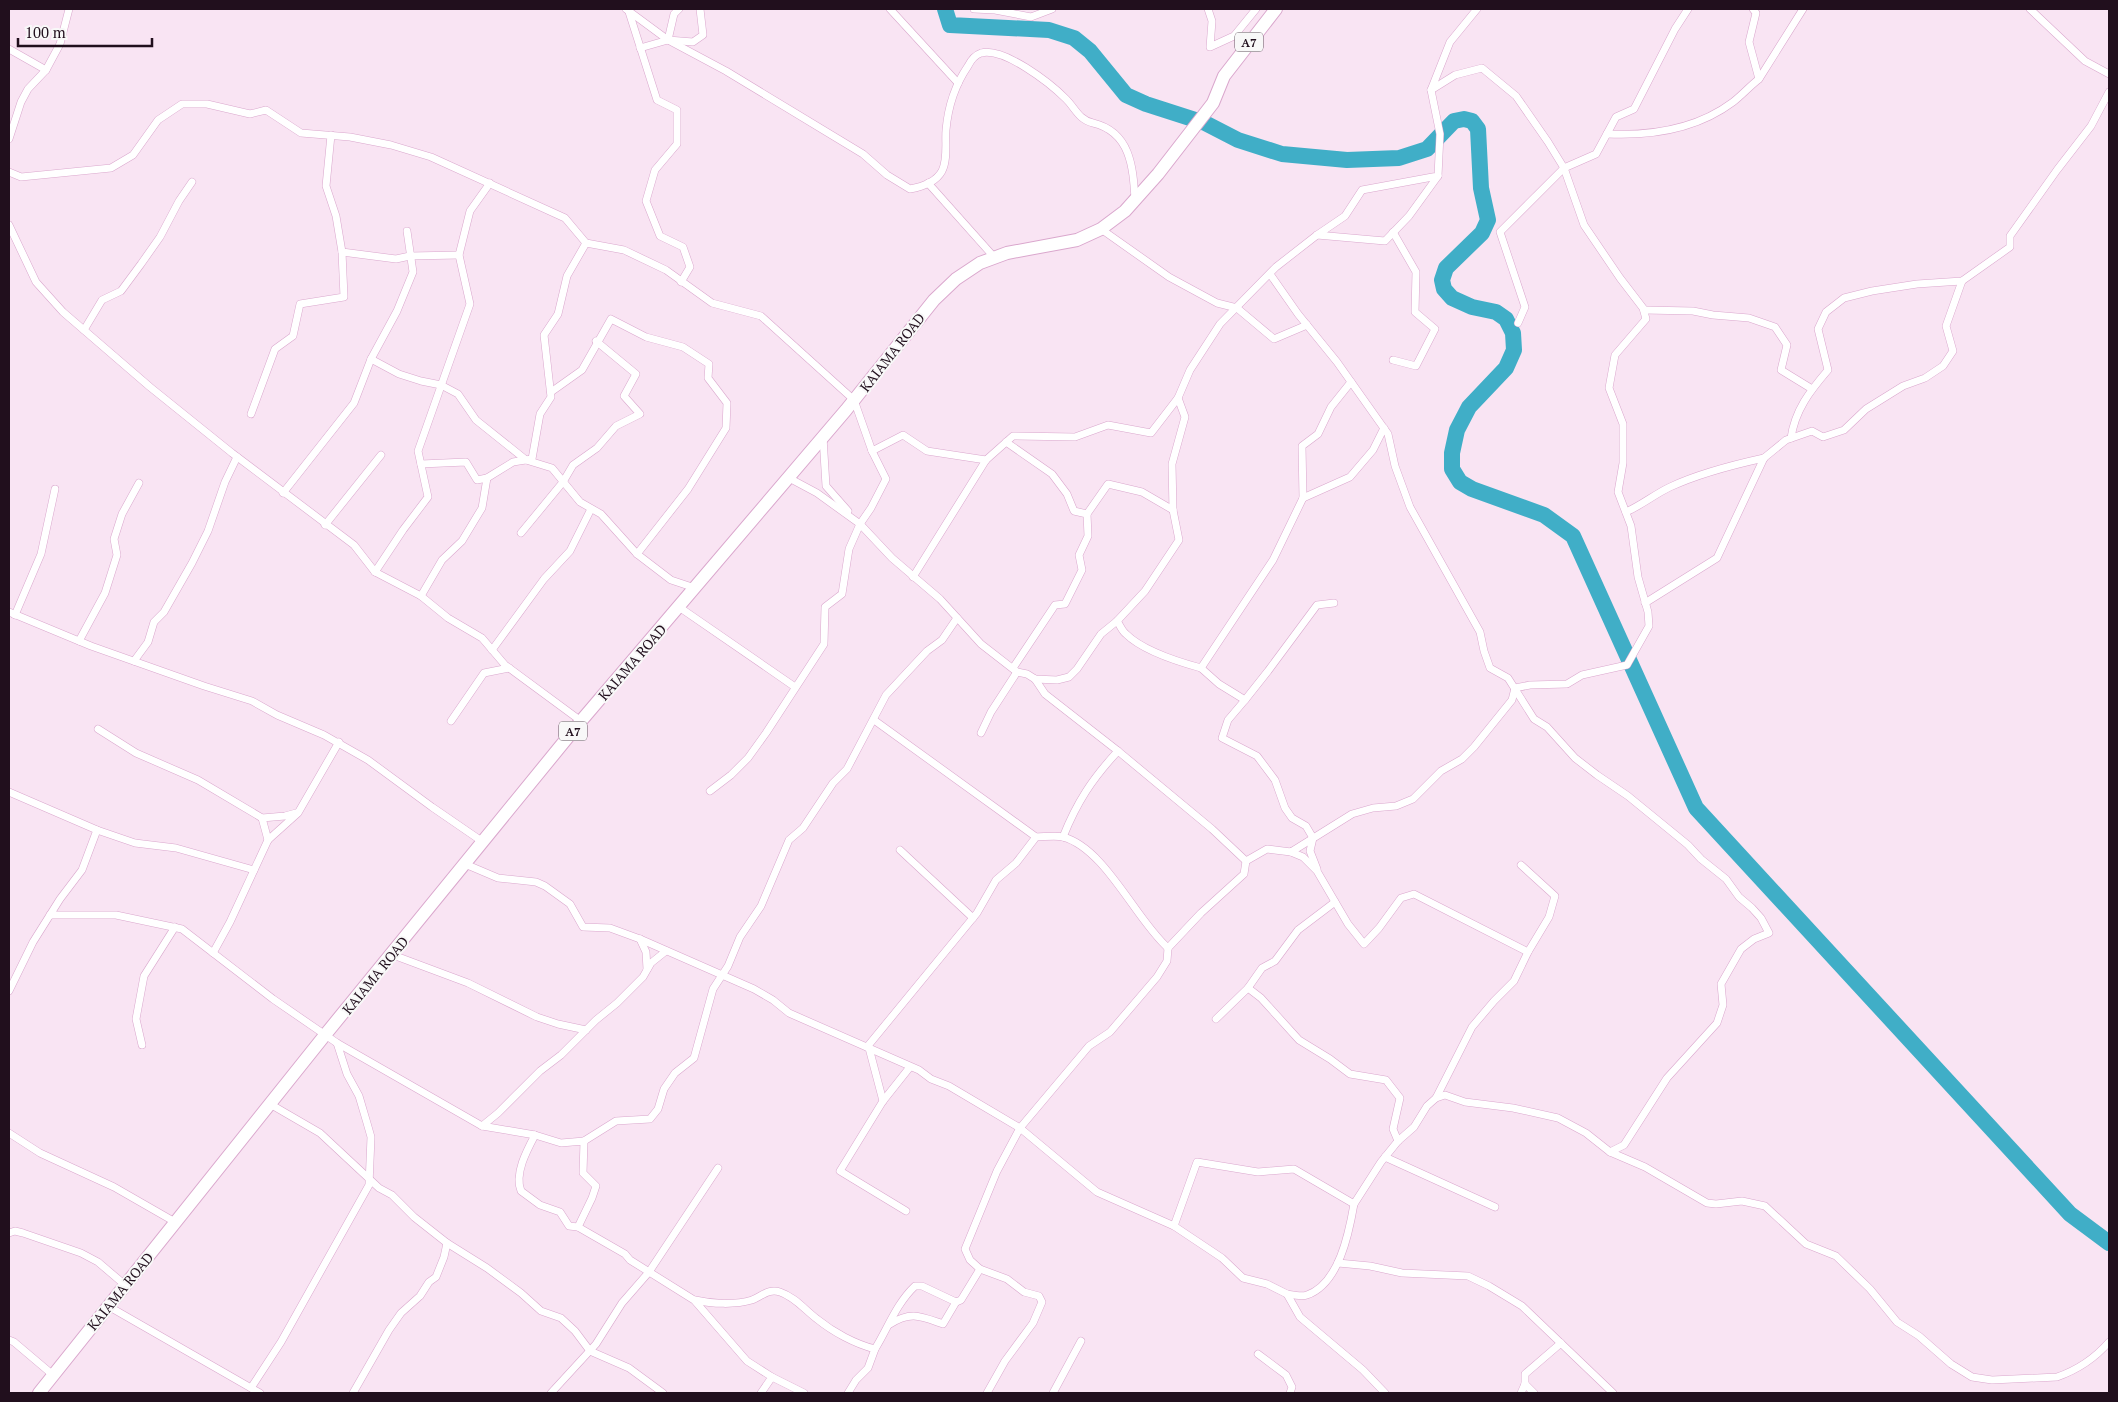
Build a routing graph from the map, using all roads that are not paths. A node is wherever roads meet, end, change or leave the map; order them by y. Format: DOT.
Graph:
graph roads {
  1 [pos="69,9"];
  2 [pos="679,9"];
  3 [pos="700,9"];
  4 [pos="890,9"];
  5 [pos="974,9"];
  6 [pos="1052,9"];
  7 [pos="1208,9"];
  8 [pos="1256,9"];
  9 [pos="1276,9"];
  10 [pos="1477,9"];
  11 [pos="1688,9"];
  12 [pos="1753,9"];
  13 [pos="1803,9"];
  14 [pos="2030,9"];
  15 [pos="628,10"];
  16 [pos="668,40"];
  17 [pos="640,48"];
  18 [pos="9,49"];
  19 [pos="46,70"];
  20 [pos="2109,74"];
  21 [pos="1759,79"];
  22 [pos="958,83"];
  23 [pos="1431,90"];
  24 [pos="2109,92"];
  25 [pos="1607,134"];
  26 [pos="331,135"];
  27 [pos="9,139"];
  28 [pos="1564,168"];
  29 [pos="9,172"];
  30 [pos="1438,176"];
  31 [pos="192,182"];
  32 [pos="490,183"];
  33 [pos="928,183"];
  34 [pos="1135,201"];
  35 [pos="9,225"];
  36 [pos="1101,229"];
  37 [pos="407,231"];
  38 [pos="1393,232"];
  39 [pos="1317,235"];
  40 [pos="586,243"];
  41 [pos="342,252"];
  42 [pos="459,255"];
  43 [pos="410,256"];
  44 [pos="994,257"];
  45 [pos="1270,274"];
  46 [pos="1962,281"];
  47 [pos="681,282"];
  48 [pos="1237,308"];
  49 [pos="1644,310"];
  50 [pos="1518,324"];
  51 [pos="1307,325"];
  52 [pos="84,330"];
  53 [pos="596,341"];
  54 [pos="371,359"];
  55 [pos="1393,360"];
  56 [pos="1351,382"];
  57 [pos="442,385"];
  58 [pos="1812,389"];
  59 [pos="551,392"];
  60 [pos="1178,398"];
  61 [pos="854,400"];
  62 [pos="251,414"];
  63 [pos="1384,428"];
  64 [pos="823,437"];
  65 [pos="1791,438"];
  66 [pos="1006,442"];
  67 [pos="872,451"];
  68 [pos="381,455"];
  69 [pos="237,457"];
  70 [pos="1764,458"];
  71 [pos="526,460"];
  72 [pos="986,460"];
  73 [pos="421,464"];
  74 [pos="487,478"];
  75 [pos="789,478"];
  76 [pos="563,482"];
  77 [pos="139,483"];
  78 [pos="55,489"];
  79 [pos="283,493"];
  80 [pos="1303,498"];
  81 [pos="591,508"];
  82 [pos="1173,510"];
  83 [pos="1626,512"];
  84 [pos="1087,514"];
  85 [pos="860,524"];
  86 [pos="325,525"];
  87 [pos="521,533"];
  88 [pos="637,554"];
  89 [pos="375,572"];
  90 [pos="912,576"];
  91 [pos="695,588"];
  92 [pos="421,596"];
  93 [pos="1334,603"];
  94 [pos="1645,603"];
  95 [pos="680,607"];
  96 [pos="12,613"];
  97 [pos="956,618"];
  98 [pos="1118,621"];
  99 [pos="79,641"];
  100 [pos="492,650"];
  101 [pos="134,661"];
  102 [pos="509,668"];
  103 [pos="1201,668"];
  104 [pos="1015,670"];
  105 [pos="1035,679"];
  106 [pos="795,686"];
  107 [pos="1515,688"];
  108 [pos="1245,700"];
  109 [pos="874,720"];
  110 [pos="451,721"];
  111 [pos="581,721"];
  112 [pos="98,729"];
  113 [pos="981,733"];
  114 [pos="339,742"];
  115 [pos="1118,751"];
  116 [pos="710,791"];
  117 [pos="9,792"];
  118 [pos="298,813"];
  119 [pos="262,818"];
  120 [pos="97,830"];
  121 [pos="1036,837"];
  122 [pos="1063,837"];
  123 [pos="1313,838"];
  124 [pos="268,840"];
  125 [pos="483,842"];
  126 [pos="900,850"];
  127 [pos="1291,852"];
  128 [pos="1246,861"];
  129 [pos="465,864"];
  130 [pos="1521,865"];
  131 [pos="254,870"];
  132 [pos="1318,871"];
  133 [pos="1335,902"];
  134 [pos="50,915"];
  135 [pos="973,918"];
  136 [pos="175,927"];
  137 [pos="640,939"];
  138 [pos="1168,948"];
  139 [pos="666,951"];
  140 [pos="1528,952"];
  141 [pos="213,953"];
  142 [pos="393,954"];
  143 [pos="647,969"];
  144 [pos="721,976"];
  145 [pos="1248,988"];
  146 [pos="9,991"];
  147 [pos="1216,1019"];
  148 [pos="586,1030"];
  149 [pos="325,1035"];
  150 [pos="338,1043"];
  151 [pos="142,1045"];
  152 [pos="868,1048"];
  153 [pos="910,1067"];
  154 [pos="1436,1098"];
  155 [pos="883,1101"];
  156 [pos="270,1104"];
  157 [pos="482,1126"];
  158 [pos="1020,1128"];
  159 [pos="9,1133"];
  160 [pos="535,1135"];
  161 [pos="1398,1141"];
  162 [pos="584,1142"];
  163 [pos="1610,1152"];
  164 [pos="1385,1157"];
  165 [pos="718,1168"];
  166 [pos="370,1178"];
  167 [pos="1354,1204"];
  168 [pos="1495,1207"];
  169 [pos="906,1210"];
  170 [pos="175,1222"];
  171 [pos="1174,1226"];
  172 [pos="578,1227"];
  173 [pos="9,1233"];
  174 [pos="447,1244"];
  175 [pos="1338,1263"];
  176 [pos="980,1270"];
  177 [pos="649,1272"];
  178 [pos="125,1285"];
  179 [pos="1288,1294"];
  180 [pos="694,1300"];
  181 [pos="956,1302"];
  182 [pos="108,1306"];
  183 [pos="890,1324"];
  184 [pos="9,1340"];
  185 [pos="1081,1341"];
  186 [pos="2109,1342"];
  187 [pos="1562,1343"];
  188 [pos="874,1349"];
  189 [pos="590,1351"];
  190 [pos="1258,1354"];
  191 [pos="53,1375"];
  192 [pos="772,1377"];
  193 [pos="1525,1384"];
  194 [pos="251,1388"];
  195 [pos="39,1393"];
  196 [pos="260,1393"];
  197 [pos="353,1393"];
  198 [pos="551,1393"];
  199 [pos="663,1393"];
  200 [pos="762,1393"];
  201 [pos="804,1393"];
  202 [pos="848,1393"];
  203 [pos="987,1393"];
  204 [pos="1053,1393"];
  205 [pos="1290,1393"];
  206 [pos="1385,1393"];
  207 [pos="1522,1393"];
  208 [pos="1534,1393"];
  209 [pos="1613,1393"];
  1 -- 19 [label="street"];
  2 -- 16 [label="street"];
  3 -- 16 [label="street"];
  4 -- 22 [label="street"];
  5 -- 6 [label="street"];
  7 -- 8 [label="street"];
  9 -- 34 [label="highway, KAIAMA ROAD / A7"];
  10 -- 23 [label="street"];
  11 -- 25 [label="street"];
  12 -- 21 [label="street"];
  13 -- 21 [label="street"];
  14 -- 20 [label="street"];
  15 -- 16 [label="street"];
  15 -- 17 [label="street"];
  16 -- 17 [label="street"];
  16 -- 33 [label="street"];
  17 -- 47 [label="street"];
  18 -- 19 [label="street"];
  19 -- 27 [label="street"];
  21 -- 25 [label="street"];
  22 -- 33 [label="street"];
  22 -- 34 [label="street"];
  23 -- 28 [label="street"];
  23 -- 30 [label="street"];
  24 -- 46 [label="street"];
  25 -- 28 [label="street"];
  26 -- 29 [label="street"];
  26 -- 32 [label="street"];
  26 -- 41 [label="street"];
  28 -- 49 [label="street"];
  28 -- 50 [label="street"];
  30 -- 38 [label="street"];
  30 -- 39 [label="street"];
  31 -- 52 [label="street"];
  32 -- 40 [label="street"];
  32 -- 42 [label="street"];
  33 -- 44 [label="street"];
  34 -- 36 [label="highway, KAIAMA ROAD / A7"];
  35 -- 52 [label="street"];
  36 -- 44 [label="highway, KAIAMA ROAD / A7"];
  36 -- 48 [label="street"];
  37 -- 43 [label="street"];
  38 -- 39 [label="street"];
  38 -- 55 [label="street"];
  39 -- 45 [label="street"];
  40 -- 47 [label="street"];
  40 -- 59 [label="street"];
  41 -- 43 [label="street"];
  41 -- 62 [label="street"];
  42 -- 43 [label="street"];
  42 -- 57 [label="street"];
  43 -- 54 [label="street"];
  44 -- 61 [label="highway, KAIAMA ROAD / A7"];
  45 -- 48 [label="street"];
  45 -- 51 [label="street"];
  46 -- 58 [label="street"];
  46 -- 65 [label="street"];
  47 -- 61 [label="street"];
  48 -- 51 [label="street"];
  48 -- 60 [label="street"];
  49 -- 58 [label="street"];
  49 -- 83 [label="street"];
  51 -- 56 [label="street"];
  52 -- 69 [label="street"];
  53 -- 59 [label="street"];
  53 -- 76 [label="street"];
  53 -- 88 [label="street"];
  54 -- 57 [label="street"];
  54 -- 79 [label="street"];
  56 -- 63 [label="street"];
  56 -- 80 [label="street"];
  57 -- 71 [label="street"];
  57 -- 73 [label="street"];
  58 -- 65 [label="street"];
  59 -- 71 [label="street"];
  60 -- 66 [label="street"];
  60 -- 82 [label="street"];
  61 -- 64 [label="highway, KAIAMA ROAD / A7"];
  61 -- 67 [label="street"];
  63 -- 80 [label="street"];
  63 -- 107 [label="street"];
  64 -- 75 [label="highway, KAIAMA ROAD / A7"];
  64 -- 85 [label="street"];
  65 -- 70 [label="street"];
  66 -- 72 [label="street"];
  66 -- 84 [label="street"];
  67 -- 72 [label="street"];
  67 -- 85 [label="street"];
  68 -- 86 [label="street"];
  69 -- 79 [label="street"];
  69 -- 101 [label="street"];
  70 -- 83 [label="street"];
  70 -- 94 [label="street"];
  71 -- 74 [label="street"];
  71 -- 76 [label="street"];
  72 -- 90 [label="street"];
  73 -- 74 [label="street"];
  73 -- 89 [label="street"];
  74 -- 92 [label="street"];
  75 -- 85 [label="street"];
  75 -- 91 [label="highway, KAIAMA ROAD / A7"];
  76 -- 81 [label="street"];
  76 -- 87 [label="street"];
  77 -- 99 [label="street"];
  78 -- 96 [label="street"];
  79 -- 86 [label="street"];
  80 -- 103 [label="street"];
  81 -- 88 [label="street"];
  81 -- 100 [label="street"];
  82 -- 84 [label="street"];
  82 -- 98 [label="street"];
  83 -- 94 [label="street"];
  84 -- 104 [label="street"];
  85 -- 90 [label="street"];
  85 -- 106 [label="street"];
  86 -- 89 [label="street"];
  88 -- 91 [label="street"];
  89 -- 92 [label="street"];
  90 -- 97 [label="street"];
  91 -- 95 [label="highway, KAIAMA ROAD / A7"];
  92 -- 100 [label="street"];
  93 -- 108 [label="street"];
  94 -- 107 [label="street"];
  95 -- 106 [label="street"];
  95 -- 111 [label="highway, KAIAMA ROAD / A7"];
  96 -- 99 [label="street"];
  97 -- 104 [label="street"];
  97 -- 109 [label="street"];
  98 -- 103 [label="street"];
  98 -- 105 [label="street"];
  99 -- 101 [label="street"];
  100 -- 102 [label="street"];
  101 -- 114 [label="street"];
  102 -- 110 [label="street"];
  102 -- 111 [label="street"];
  103 -- 108 [label="street"];
  104 -- 105 [label="street"];
  104 -- 113 [label="street"];
  105 -- 115 [label="street"];
  106 -- 116 [label="street"];
  107 -- 123 [label="street"];
  107 -- 163 [label="street"];
  108 -- 123 [label="street"];
  109 -- 121 [label="street"];
  109 -- 144 [label="street"];
  111 -- 125 [label="highway, KAIAMA ROAD / A7"];
  112 -- 119 [label="street"];
  114 -- 118 [label="street"];
  114 -- 125 [label="street"];
  115 -- 122 [label="street"];
  115 -- 128 [label="street"];
  117 -- 120 [label="street"];
  118 -- 119 [label="street"];
  118 -- 124 [label="street"];
  119 -- 124 [label="street"];
  120 -- 131 [label="street"];
  120 -- 134 [label="street"];
  121 -- 122 [label="street"];
  121 -- 135 [label="street"];
  122 -- 138 [label="street"];
  123 -- 127 [label="street"];
  123 -- 132 [label="street"];
  124 -- 131 [label="street"];
  125 -- 129 [label="highway, KAIAMA ROAD / A7"];
  126 -- 135 [label="street"];
  127 -- 128 [label="street"];
  127 -- 132 [label="street"];
  128 -- 138 [label="street"];
  129 -- 137 [label="street"];
  129 -- 142 [label="highway, KAIAMA ROAD / A7"];
  130 -- 140 [label="street"];
  131 -- 141 [label="street"];
  132 -- 133 [label="street"];
  133 -- 140 [label="street"];
  133 -- 145 [label="street"];
  134 -- 136 [label="street"];
  134 -- 146 [label="street"];
  135 -- 152 [label="street"];
  136 -- 141 [label="street"];
  136 -- 151 [label="street"];
  137 -- 139 [label="street"];
  137 -- 143 [label="street"];
  138 -- 158 [label="street"];
  139 -- 143 [label="street"];
  139 -- 144 [label="street"];
  140 -- 154 [label="street"];
  141 -- 149 [label="street"];
  142 -- 148 [label="street"];
  142 -- 149 [label="highway, KAIAMA ROAD / A7"];
  143 -- 148 [label="street"];
  144 -- 152 [label="street"];
  144 -- 162 [label="street"];
  145 -- 147 [label="street"];
  145 -- 161 [label="street"];
  148 -- 157 [label="street"];
  149 -- 150 [label="street"];
  149 -- 156 [label="highway, KAIAMA ROAD / A7"];
  150 -- 157 [label="street"];
  150 -- 166 [label="street"];
  152 -- 153 [label="street"];
  152 -- 155 [label="street"];
  153 -- 155 [label="street"];
  153 -- 158 [label="street"];
  154 -- 161 [label="street"];
  154 -- 163 [label="street"];
  155 -- 169 [label="street"];
  156 -- 166 [label="street"];
  156 -- 170 [label="highway, KAIAMA ROAD / A7"];
  157 -- 160 [label="street"];
  158 -- 171 [label="street"];
  158 -- 176 [label="street"];
  159 -- 170 [label="street"];
  160 -- 162 [label="street"];
  160 -- 172 [label="street"];
  161 -- 164 [label="street"];
  162 -- 172 [label="street"];
  163 -- 186 [label="street"];
  164 -- 167 [label="street"];
  164 -- 168 [label="street"];
  165 -- 177 [label="street"];
  166 -- 174 [label="street"];
  166 -- 194 [label="street"];
  167 -- 171 [label="street"];
  167 -- 175 [label="street"];
  170 -- 178 [label="highway, KAIAMA ROAD / A7"];
  171 -- 179 [label="street"];
  172 -- 177 [label="street"];
  173 -- 178 [label="street"];
  174 -- 189 [label="street"];
  174 -- 197 [label="street"];
  175 -- 179 [label="street"];
  175 -- 187 [label="street"];
  176 -- 181 [label="street"];
  176 -- 203 [label="street"];
  177 -- 180 [label="street"];
  177 -- 189 [label="street"];
  178 -- 182 [label="highway, KAIAMA ROAD / A7"];
  179 -- 206 [label="street"];
  180 -- 188 [label="street"];
  180 -- 192 [label="street"];
  181 -- 183 [label="street"];
  181 -- 183 [label="street"];
  182 -- 191 [label="highway, KAIAMA ROAD / A7"];
  182 -- 194 [label="street"];
  183 -- 188 [label="street"];
  184 -- 191 [label="street"];
  185 -- 204 [label="street"];
  187 -- 193 [label="street"];
  187 -- 209 [label="street"];
  188 -- 202 [label="street"];
  189 -- 198 [label="street"];
  189 -- 199 [label="street"];
  190 -- 205 [label="street"];
  191 -- 195 [label="highway, KAIAMA ROAD / A7"];
  192 -- 200 [label="street"];
  192 -- 201 [label="street"];
  193 -- 207 [label="street"];
  193 -- 208 [label="street"];
  194 -- 196 [label="street"];
}
